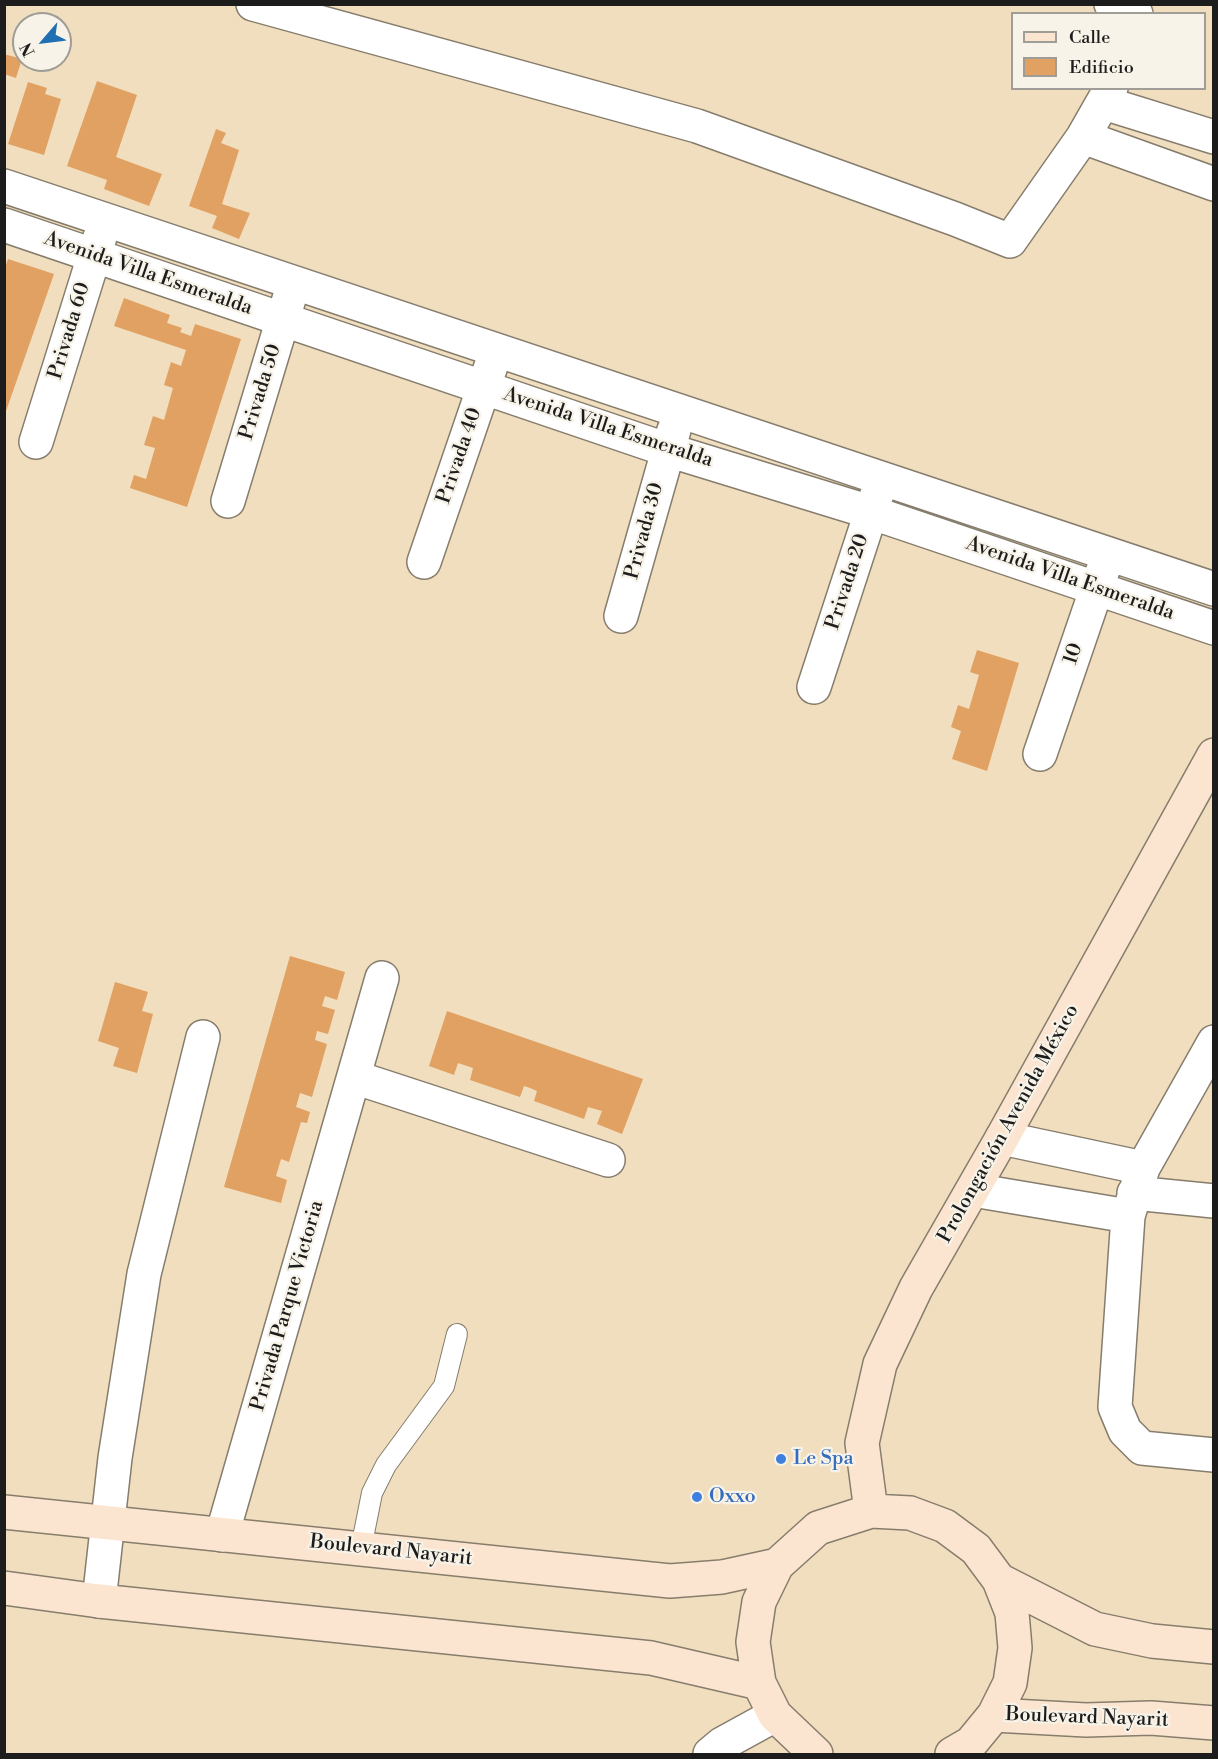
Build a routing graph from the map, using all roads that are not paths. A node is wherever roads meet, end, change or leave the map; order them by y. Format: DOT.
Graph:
graph roads {
  1 [pos="253,4"];
  2 [pos="1111,4"];
  3 [pos="1131,12"];
  4 [pos="1108,96"];
  5 [pos="1083,137"];
  6 [pos="1214,137"];
  7 [pos="1214,184"];
  8 [pos="4,186"];
  9 [pos="104,220"];
  10 [pos="4,225"];
  11 [pos="94,256"];
  12 [pos="293,283"];
  13 [pos="283,320"];
  14 [pos="497,350"];
  15 [pos="484,387"];
  16 [pos="680,412"];
  17 [pos="36,442"];
  18 [pos="668,450"];
  19 [pos="883,478"];
  20 [pos="228,501"];
  21 [pos="870,512"];
  22 [pos="1108,554"];
  23 [pos="424,562"];
  24 [pos="1097,587"];
  25 [pos="1214,589"];
  26 [pos="621,616"];
  27 [pos="1214,628"];
  28 [pos="814,687"];
  29 [pos="1040,754"];
  30 [pos="1214,754"];
  31 [pos="382,978"];
  32 [pos="203,1037"];
  33 [pos="1214,1042"];
  34 [pos="354,1077"];
  35 [pos="1002,1138"];
  36 [pos="608,1160"];
  37 [pos="972,1190"];
  38 [pos="1135,1192"];
  39 [pos="1214,1201"];
  40 [pos="457,1334"];
  41 [pos="1214,1455"];
  42 [pos="871,1511"];
  43 [pos="4,1512"];
  44 [pos="109,1523"];
  45 [pos="222,1535"];
  46 [pos="361,1548"];
  47 [pos="777,1565"];
  48 [pos="999,1580"];
  49 [pos="4,1588"];
  50 [pos="99,1601"];
  51 [pos="1214,1647"];
  52 [pos="759,1683"];
  53 [pos="775,1715"];
  54 [pos="994,1715"];
  55 [pos="1214,1723"];
  56 [pos="814,1754"];
  57 [pos="710,1755"];
  58 [pos="952,1755"];
  1 -- 5 [label="street"];
  2 -- 3 [label="street"];
  4 -- 5 [label="street"];
  4 -- 6 [label="street"];
  5 -- 7 [label="street"];
  8 -- 9 [label="street, Avenida Villa Esmeralda"];
  9 -- 11 [label="street, Privada 60"];
  9 -- 12 [label="street, Avenida Villa Esmeralda"];
  10 -- 11 [label="street, Avenida Villa Esmeralda"];
  11 -- 13 [label="street, Avenida Villa Esmeralda"];
  11 -- 17 [label="street, Privada 60"];
  12 -- 13 [label="street, Privada 50"];
  12 -- 14 [label="street, Avenida Villa Esmeralda"];
  13 -- 15 [label="street, Avenida Villa Esmeralda"];
  13 -- 20 [label="street, Privada 50"];
  14 -- 15 [label="street, Privada 40"];
  14 -- 16 [label="street, Avenida Villa Esmeralda"];
  15 -- 18 [label="street, Avenida Villa Esmeralda"];
  15 -- 23 [label="street, Privada 40"];
  16 -- 18 [label="street, Privada 30"];
  16 -- 19 [label="street, Avenida Villa Esmeralda"];
  18 -- 21 [label="street, Avenida Villa Esmeralda"];
  18 -- 26 [label="street, Privada 30"];
  19 -- 21 [label="street, Privada 20"];
  19 -- 22 [label="street, Avenida Villa Esmeralda"];
  21 -- 24 [label="street, Avenida Villa Esmeralda"];
  21 -- 28 [label="street, Privada 20"];
  22 -- 24 [label="street, 10"];
  22 -- 25 [label="street, Avenida Villa Esmeralda"];
  24 -- 27 [label="street, Avenida Villa Esmeralda"];
  24 -- 29 [label="street, 10"];
  30 -- 35 [label="street, Prolongación Avenida México"];
  31 -- 34 [label="street, Privada Parque Victoria"];
  32 -- 44 [label="street"];
  33 -- 38 [label="street"];
  34 -- 36 [label="street"];
  34 -- 45 [label="street, Privada Parque Victoria"];
  35 -- 37 [label="street, Prolongación Avenida México"];
  35 -- 38 [label="street"];
  37 -- 38 [label="street"];
  37 -- 42 [label="street, Prolongación Avenida México"];
  38 -- 39 [label="street"];
  38 -- 41 [label="street"];
  40 -- 46 [label="lane"];
  42 -- 47 [label="street"];
  42 -- 48 [label="street"];
  43 -- 44 [label="street, Boulevard Nayarit"];
  44 -- 45 [label="street, Boulevard Nayarit"];
  44 -- 50 [label="street"];
  45 -- 46 [label="street, Boulevard Nayarit"];
  46 -- 47 [label="street, Boulevard Nayarit"];
  47 -- 52 [label="street"];
  48 -- 51 [label="street"];
  48 -- 54 [label="street, Boulevard Nayarit"];
  49 -- 50 [label="street"];
  50 -- 52 [label="street"];
  52 -- 53 [label="street"];
  53 -- 56 [label="street"];
  53 -- 57 [label="street"];
  54 -- 55 [label="street, Boulevard Nayarit"];
  54 -- 58 [label="street"];
}
